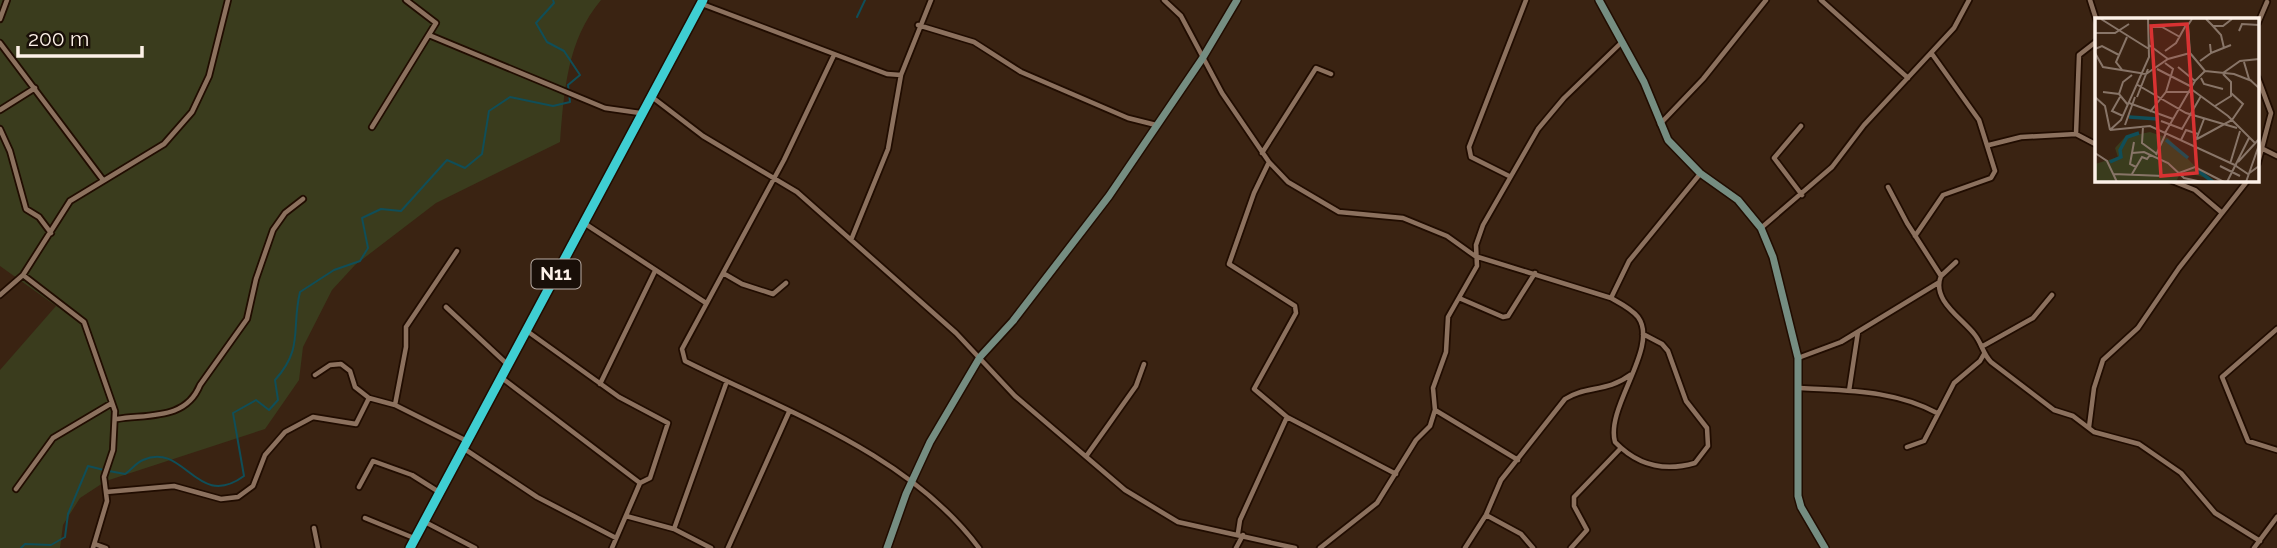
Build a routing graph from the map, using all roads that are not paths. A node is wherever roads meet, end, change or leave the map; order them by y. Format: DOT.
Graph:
graph roads {
  1 [pos="6,0"];
  2 [pos="228,0"];
  3 [pos="405,0"];
  4 [pos="931,0"];
  5 [pos="1164,0"];
  6 [pos="1237,0"];
  7 [pos="1526,0"];
  8 [pos="1599,0"];
  9 [pos="1766,0"];
  10 [pos="1821,0"];
  11 [pos="1969,0"];
  12 [pos="2090,0"];
  13 [pos="702,2"];
  14 [pos="2267,2"];
  15 [pos="2096,18"];
  16 [pos="2260,18"];
  17 [pos="0,19"];
  18 [pos="918,25"];
  19 [pos="429,35"];
  20 [pos="2095,42"];
  21 [pos="0,43"];
  22 [pos="1622,43"];
  23 [pos="1931,54"];
  24 [pos="834,55"];
  25 [pos="1202,59"];
  26 [pos="1331,74"];
  27 [pos="901,75"];
  28 [pos="1908,78"];
  29 [pos="2260,83"];
  30 [pos="35,88"];
  31 [pos="652,97"];
  32 [pos="0,110"];
  33 [pos="642,113"];
  34 [pos="1660,124"];
  35 [pos="1156,125"];
  36 [pos="1801,126"];
  37 [pos="372,127"];
  38 [pos="0,129"];
  39 [pos="2076,134"];
  40 [pos="2095,144"];
  41 [pos="1990,145"];
  42 [pos="2263,149"];
  43 [pos="1262,153"];
  44 [pos="2277,156"];
  45 [pos="2260,157"];
  46 [pos="1269,162"];
  47 [pos="1700,173"];
  48 [pos="1509,176"];
  49 [pos="774,178"];
  50 [pos="103,180"];
  51 [pos="2175,182"];
  52 [pos="2246,182"];
  53 [pos="1888,187"];
  54 [pos="1802,195"];
  55 [pos="303,199"];
  56 [pos="2221,212"];
  57 [pos="584,223"];
  58 [pos="1761,228"];
  59 [pos="51,233"];
  60 [pos="1915,236"];
  61 [pos="851,240"];
  62 [pos="457,251"];
  63 [pos="1475,256"];
  64 [pos="1956,262"];
  65 [pos="655,271"];
  66 [pos="1535,273"];
  67 [pos="723,274"];
  68 [pos="23,275"];
  69 [pos="1941,276"];
  70 [pos="786,283"];
  71 [pos="1938,283"];
  72 [pos="0,295"];
  73 [pos="2052,295"];
  74 [pos="1459,298"];
  75 [pos="1611,298"];
  76 [pos="706,303"];
  77 [pos="446,307"];
  78 [pos="2277,329"];
  79 [pos="527,331"];
  80 [pos="1858,331"];
  81 [pos="1643,334"];
  82 [pos="1983,346"];
  83 [pos="1984,354"];
  84 [pos="980,357"];
  85 [pos="1798,358"];
  86 [pos="1144,363"];
  87 [pos="508,364"];
  88 [pos="1630,374"];
  89 [pos="315,375"];
  90 [pos="502,378"];
  91 [pos="727,382"];
  92 [pos="600,384"];
  93 [pos="1800,388"];
  94 [pos="1849,391"];
  95 [pos="369,398"];
  96 [pos="112,403"];
  97 [pos="395,405"];
  98 [pos="1435,410"];
  99 [pos="789,412"];
  100 [pos="1937,413"];
  101 [pos="1287,417"];
  102 [pos="117,419"];
  103 [pos="2089,427"];
  104 [pos="465,445"];
  105 [pos="1907,447"];
  106 [pos="1622,448"];
  107 [pos="2277,450"];
  108 [pos="1087,455"];
  109 [pos="1518,460"];
  110 [pos="1396,474"];
  111 [pos="912,481"];
  112 [pos="640,483"];
  113 [pos="359,487"];
  114 [pos="16,489"];
  115 [pos="106,492"];
  116 [pos="440,492"];
  117 [pos="1486,515"];
  118 [pos="626,516"];
  119 [pos="2277,517"];
  120 [pos="365,518"];
  121 [pos="425,521"];
  122 [pos="314,528"];
  123 [pos="674,528"];
  124 [pos="1241,534"];
  125 [pos="616,538"];
  126 [pos="2260,541"];
  127 [pos="413,543"];
  128 [pos="94,546"];
  129 [pos="1284,546"];
  130 [pos="106,548"];
  131 [pos="317,548"];
  132 [pos="475,548"];
  133 [pos="612,548"];
  134 [pos="711,548"];
  135 [pos="728,548"];
  136 [pos="887,548"];
  137 [pos="979,548"];
  138 [pos="1236,548"];
  139 [pos="1295,548"];
  140 [pos="1320,548"];
  141 [pos="1465,548"];
  142 [pos="1533,548"];
  143 [pos="1571,548"];
  144 [pos="1825,548"];
  145 [pos="2253,548"];
  1 -- 17 [label="street"];
  2 -- 50 [label="street"];
  3 -- 19 [label="street"];
  4 -- 18 [label="street"];
  5 -- 25 [label="street"];
  6 -- 25 [label="street"];
  7 -- 48 [label="street"];
  8 -- 22 [label="street"];
  9 -- 34 [label="street"];
  10 -- 28 [label="street"];
  11 -- 23 [label="street"];
  12 -- 15 [label="street"];
  13 -- 24 [label="street"];
  13 -- 31 [label="highway, N11"];
  14 -- 16 [label="street"];
  18 -- 27 [label="street"];
  18 -- 35 [label="street"];
  19 -- 33 [label="street"];
  19 -- 37 [label="street"];
  20 -- 39 [label="street"];
  21 -- 30 [label="street"];
  22 -- 34 [label="street"];
  22 -- 48 [label="street"];
  23 -- 28 [label="street"];
  23 -- 41 [label="street"];
  24 -- 27 [label="street"];
  24 -- 49 [label="street"];
  25 -- 35 [label="street"];
  25 -- 43 [label="street"];
  26 -- 43 [label="street"];
  27 -- 61 [label="street"];
  28 -- 54 [label="street"];
  29 -- 42 [label="street"];
  30 -- 32 [label="street"];
  30 -- 50 [label="street"];
  31 -- 33 [label="highway, N11"];
  31 -- 49 [label="street"];
  33 -- 57 [label="highway, N11"];
  34 -- 47 [label="street"];
  35 -- 84 [label="street"];
  36 -- 54 [label="street"];
  38 -- 59 [label="street"];
  39 -- 40 [label="street"];
  39 -- 41 [label="street"];
  41 -- 60 [label="street"];
  42 -- 44 [label="street"];
  42 -- 45 [label="street"];
  43 -- 46 [label="street"];
  46 -- 63 [label="street"];
  46 -- 101 [label="street"];
  47 -- 58 [label="street"];
  47 -- 75 [label="street"];
  48 -- 63 [label="street"];
  49 -- 61 [label="street"];
  49 -- 67 [label="street"];
  50 -- 59 [label="street"];
  51 -- 56 [label="street"];
  52 -- 56 [label="street"];
  53 -- 60 [label="street"];
  54 -- 58 [label="street"];
  55 -- 102 [label="street"];
  56 -- 103 [label="street"];
  57 -- 65 [label="street"];
  57 -- 79 [label="highway, N11"];
  58 -- 85 [label="street"];
  59 -- 68 [label="street"];
  60 -- 69 [label="street"];
  61 -- 84 [label="street"];
  62 -- 97 [label="street"];
  63 -- 66 [label="street"];
  63 -- 74 [label="street"];
  64 -- 69 [label="street"];
  65 -- 76 [label="street"];
  65 -- 92 [label="street"];
  66 -- 74 [label="street"];
  66 -- 75 [label="street"];
  67 -- 70 [label="street"];
  67 -- 76 [label="street"];
  68 -- 72 [label="street"];
  68 -- 96 [label="street"];
  69 -- 71 [label="street"];
  71 -- 80 [label="street"];
  71 -- 82 [label="street"];
  73 -- 82 [label="street"];
  74 -- 98 [label="street"];
  75 -- 81 [label="street"];
  76 -- 91 [label="street"];
  77 -- 87 [label="street"];
  78 -- 107 [label="street"];
  79 -- 87 [label="highway, N11"];
  79 -- 92 [label="street"];
  80 -- 85 [label="street"];
  80 -- 94 [label="street"];
  81 -- 88 [label="street"];
  81 -- 106 [label="street"];
  82 -- 83 [label="street"];
  83 -- 100 [label="street"];
  83 -- 103 [label="street"];
  84 -- 108 [label="street"];
  84 -- 111 [label="street"];
  85 -- 93 [label="street"];
  86 -- 108 [label="street"];
  87 -- 90 [label="highway, N11"];
  88 -- 106 [label="street"];
  88 -- 109 [label="street"];
  89 -- 95 [label="street"];
  90 -- 104 [label="highway, N11"];
  90 -- 112 [label="street"];
  91 -- 99 [label="street"];
  91 -- 123 [label="street"];
  92 -- 112 [label="street"];
  93 -- 94 [label="street"];
  93 -- 144 [label="street"];
  94 -- 100 [label="street"];
  95 -- 97 [label="street"];
  95 -- 115 [label="street"];
  96 -- 102 [label="street"];
  96 -- 114 [label="street"];
  97 -- 104 [label="street"];
  98 -- 109 [label="street"];
  98 -- 110 [label="street"];
  99 -- 111 [label="street"];
  99 -- 135 [label="street"];
  100 -- 105 [label="street"];
  101 -- 110 [label="street"];
  101 -- 124 [label="street"];
  102 -- 115 [label="street"];
  103 -- 126 [label="street"];
  104 -- 116 [label="highway, N11"];
  104 -- 125 [label="street"];
  106 -- 143 [label="street"];
  108 -- 124 [label="street"];
  109 -- 117 [label="street"];
  110 -- 140 [label="street"];
  111 -- 136 [label="street"];
  111 -- 137 [label="street"];
  112 -- 118 [label="street"];
  113 -- 116 [label="street"];
  115 -- 128 [label="street"];
  116 -- 121 [label="highway, N11"];
  117 -- 141 [label="street"];
  117 -- 142 [label="street"];
  118 -- 123 [label="street"];
  118 -- 125 [label="street"];
  119 -- 126 [label="street"];
  120 -- 127 [label="street"];
  121 -- 127 [label="highway, N11"];
  121 -- 132 [label="street"];
  122 -- 131 [label="street"];
  123 -- 134 [label="street"];
  124 -- 129 [label="street"];
  124 -- 138 [label="street"];
  125 -- 133 [label="street"];
  126 -- 145 [label="street"];
  128 -- 130 [label="street"];
  129 -- 139 [label="street"];
}
